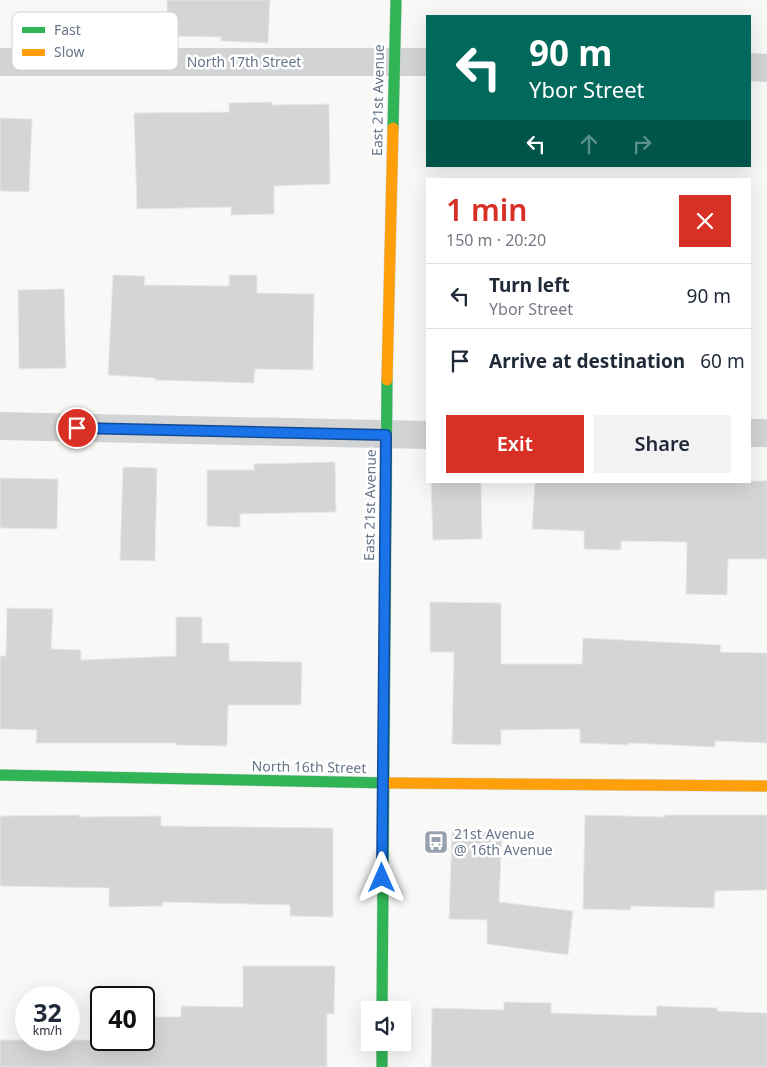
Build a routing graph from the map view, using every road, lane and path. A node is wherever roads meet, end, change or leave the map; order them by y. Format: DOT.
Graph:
graph roads {
  1 [pos="396,0"];
  2 [pos="178,62"];
  3 [pos="394,62"];
  4 [pos="426,62"];
  5 [pos="751,67"];
  6 [pos="767,68"];
  7 [pos="0,426"];
  8 [pos="751,433"];
  9 [pos="767,433"];
  10 [pos="386,435"];
  11 [pos="426,435"];
  12 [pos="0,775"];
  13 [pos="382,784"];
  14 [pos="767,786"];
  15 [pos="382,1001"];
  16 [pos="382,1051"];
  17 [pos="382,1067"];
  1 -- 3 [label="street, East 21st Avenue"];
  2 -- 3 [label="street, North 17th Street"];
  3 -- 4 [label="street, North 17th Street"];
  3 -- 10 [label="street, East 21st Avenue"];
  5 -- 6 [label="street"];
  7 -- 10 [label="street"];
  8 -- 9 [label="street"];
  10 -- 11 [label="street"];
  10 -- 13 [label="street, East 21st Avenue"];
  12 -- 13 [label="street, North 16th Street"];
  13 -- 14 [label="street, North 16th Street"];
  13 -- 15 [label="street, East 21st Avenue"];
  16 -- 17 [label="street"];
}
